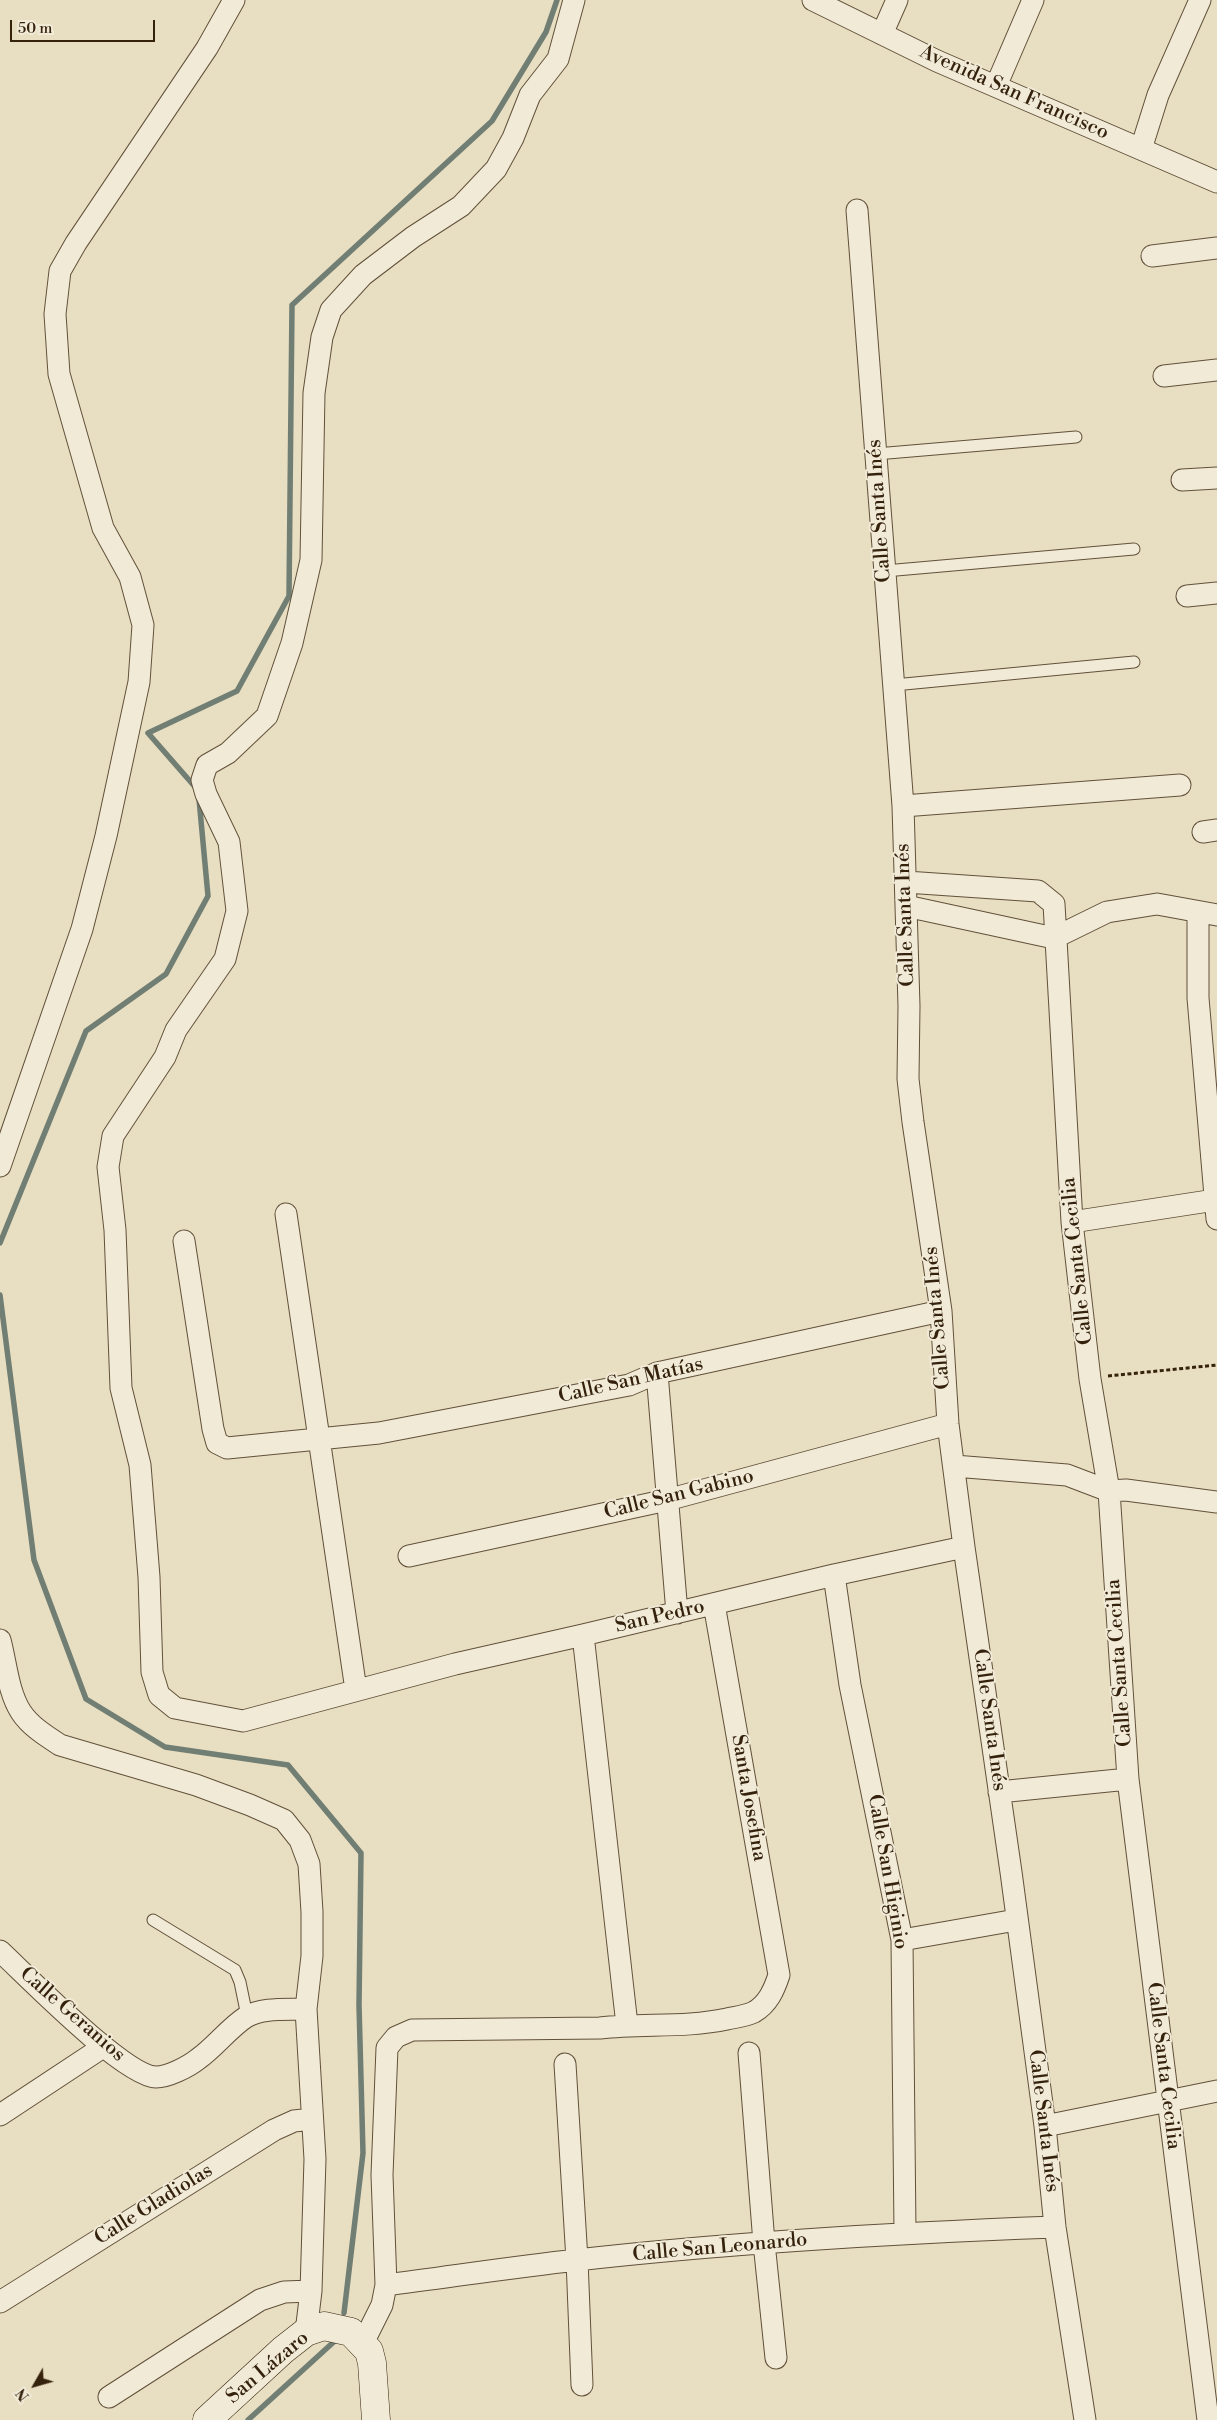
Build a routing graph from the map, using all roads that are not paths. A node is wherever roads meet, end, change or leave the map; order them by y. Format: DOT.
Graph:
graph roads {
  1 [pos="234,0"];
  2 [pos="574,0"];
  3 [pos="812,0"];
  4 [pos="898,0"];
  5 [pos="1033,0"];
  6 [pos="1200,0"];
  7 [pos="882,34"];
  8 [pos="996,86"];
  9 [pos="1141,149"];
  10 [pos="1217,182"];
  11 [pos="857,210"];
  12 [pos="1217,248"];
  13 [pos="1152,256"];
  14 [pos="1217,370"];
  15 [pos="1164,376"];
  16 [pos="1076,437"];
  17 [pos="876,454"];
  18 [pos="1217,478"];
  19 [pos="1182,480"];
  20 [pos="1134,549"];
  21 [pos="885,571"];
  22 [pos="1217,593"];
  23 [pos="1187,596"];
  24 [pos="1134,662"];
  25 [pos="894,685"];
  26 [pos="1180,785"];
  27 [pos="903,806"];
  28 [pos="906,882"];
  29 [pos="906,906"];
  30 [pos="1208,913"];
  31 [pos="1054,938"];
  32 [pos="1208,1028"];
  33 [pos="1214,1147"];
  34 [pos="0,1166"];
  35 [pos="1216,1209"];
  36 [pos="286,1214"];
  37 [pos="1072,1222"];
  38 [pos="184,1241"];
  39 [pos="941,1312"];
  40 [pos="657,1373"];
  41 [pos="948,1424"];
  42 [pos="319,1440"];
  43 [pos="954,1466"];
  44 [pos="1108,1491"];
  45 [pos="668,1500"];
  46 [pos="1217,1502"];
  47 [pos="964,1546"];
  48 [pos="409,1556"];
  49 [pos="834,1574"];
  50 [pos="714,1604"];
  51 [pos="677,1613"];
  52 [pos="583,1636"];
  53 [pos="0,1640"];
  54 [pos="356,1690"];
  55 [pos="1128,1779"];
  56 [pos="999,1792"];
  57 [pos="153,1920"];
  58 [pos="1016,1920"];
  59 [pos="902,1940"];
  60 [pos="0,1951"];
  61 [pos="306,2009"];
  62 [pos="247,2016"];
  63 [pos="627,2025"];
  64 [pos="103,2047"];
  65 [pos="749,2053"];
  66 [pos="564,2064"];
  67 [pos="1217,2091"];
  68 [pos="1167,2100"];
  69 [pos="0,2115"];
  70 [pos="312,2119"];
  71 [pos="1045,2126"];
  72 [pos="1056,2227"];
  73 [pos="905,2233"];
  74 [pos="764,2243"];
  75 [pos="577,2260"];
  76 [pos="386,2285"];
  77 [pos="311,2291"];
  78 [pos="0,2302"];
  79 [pos="306,2332"];
  80 [pos="349,2334"];
  81 [pos="776,2358"];
  82 [pos="582,2384"];
  83 [pos="109,2397"];
  84 [pos="207,2420"];
  85 [pos="376,2420"];
  86 [pos="1085,2420"];
  87 [pos="1208,2420"];
  1 -- 34 [label="street"];
  2 -- 54 [label="street, San Pedro"];
  3 -- 7 [label="street, Avenida San Francisco"];
  4 -- 7 [label="street"];
  5 -- 8 [label="street"];
  6 -- 9 [label="street"];
  7 -- 8 [label="street, Avenida San Francisco"];
  8 -- 9 [label="street, Avenida San Francisco"];
  9 -- 10 [label="street, Avenida San Francisco"];
  11 -- 17 [label="street, Calle Santa Inés"];
  12 -- 13 [label="street"];
  14 -- 15 [label="street"];
  16 -- 17 [label="lane"];
  17 -- 21 [label="street, Calle Santa Inés"];
  18 -- 19 [label="street"];
  20 -- 21 [label="lane"];
  21 -- 25 [label="street, Calle Santa Inés"];
  22 -- 23 [label="street"];
  24 -- 25 [label="lane"];
  25 -- 27 [label="street, Calle Santa Inés"];
  26 -- 27 [label="street"];
  27 -- 28 [label="street, Calle Santa Inés"];
  28 -- 29 [label="street, Calle Santa Inés"];
  28 -- 31 [label="street, Calle Santa Cecilia"];
  29 -- 31 [label="street"];
  29 -- 39 [label="street, Calle Santa Inés"];
  30 -- 31 [label="street"];
  30 -- 32 [label="street"];
  31 -- 37 [label="street, Calle Santa Cecilia"];
  32 -- 33 [label="street"];
  33 -- 35 [label="street"];
  35 -- 37 [label="street"];
  36 -- 42 [label="street"];
  37 -- 44 [label="street, Calle Santa Cecilia"];
  38 -- 42 [label="street, Calle San Matías"];
  39 -- 40 [label="street, Calle San Matías"];
  39 -- 41 [label="street, Calle Santa Inés"];
  40 -- 42 [label="street, Calle San Matías"];
  40 -- 45 [label="street"];
  41 -- 43 [label="street, Calle Santa Inés"];
  41 -- 45 [label="street, Calle San Gabino"];
  42 -- 54 [label="street"];
  43 -- 44 [label="street"];
  43 -- 47 [label="street, Calle Santa Inés"];
  44 -- 46 [label="street"];
  44 -- 55 [label="street, Calle Santa Cecilia"];
  45 -- 48 [label="street, Calle San Gabino"];
  45 -- 51 [label="street"];
  47 -- 49 [label="street, San Pedro"];
  47 -- 56 [label="street, Calle Santa Inés"];
  49 -- 50 [label="street, San Pedro"];
  49 -- 59 [label="street, Calle San Higinio"];
  50 -- 51 [label="street, San Pedro"];
  50 -- 63 [label="street, Santa Josefina"];
  51 -- 52 [label="street, San Pedro"];
  52 -- 54 [label="street, San Pedro"];
  52 -- 63 [label="street"];
  53 -- 61 [label="street"];
  55 -- 56 [label="street"];
  55 -- 68 [label="street, Calle Santa Cecilia"];
  56 -- 58 [label="street, Calle Santa Inés"];
  57 -- 62 [label="lane"];
  58 -- 59 [label="street"];
  58 -- 71 [label="street, Calle Santa Inés"];
  59 -- 73 [label="street, Calle San Higinio"];
  60 -- 64 [label="street, Calle Geranios"];
  61 -- 62 [label="street, Calle Geranios"];
  61 -- 70 [label="street"];
  62 -- 64 [label="street, Calle Geranios"];
  63 -- 76 [label="street"];
  64 -- 69 [label="street"];
  65 -- 74 [label="street"];
  66 -- 75 [label="street"];
  67 -- 68 [label="street"];
  68 -- 71 [label="street"];
  68 -- 87 [label="street, Calle Santa Cecilia"];
  70 -- 77 [label="street"];
  70 -- 78 [label="street, Calle Gladiolas"];
  71 -- 72 [label="street, Calle Santa Inés"];
  72 -- 73 [label="street, Calle San Leonardo"];
  72 -- 86 [label="street, Calle Santa Inés"];
  73 -- 74 [label="street, Calle San Leonardo"];
  74 -- 75 [label="street, Calle San Leonardo"];
  74 -- 81 [label="street"];
  75 -- 76 [label="street, Calle San Leonardo"];
  75 -- 82 [label="street"];
  76 -- 80 [label="street"];
  77 -- 79 [label="street"];
  77 -- 83 [label="street"];
  79 -- 80 [label="main road, San Lázaro"];
  79 -- 84 [label="main road, San Lázaro"];
  80 -- 85 [label="main road"];
}
